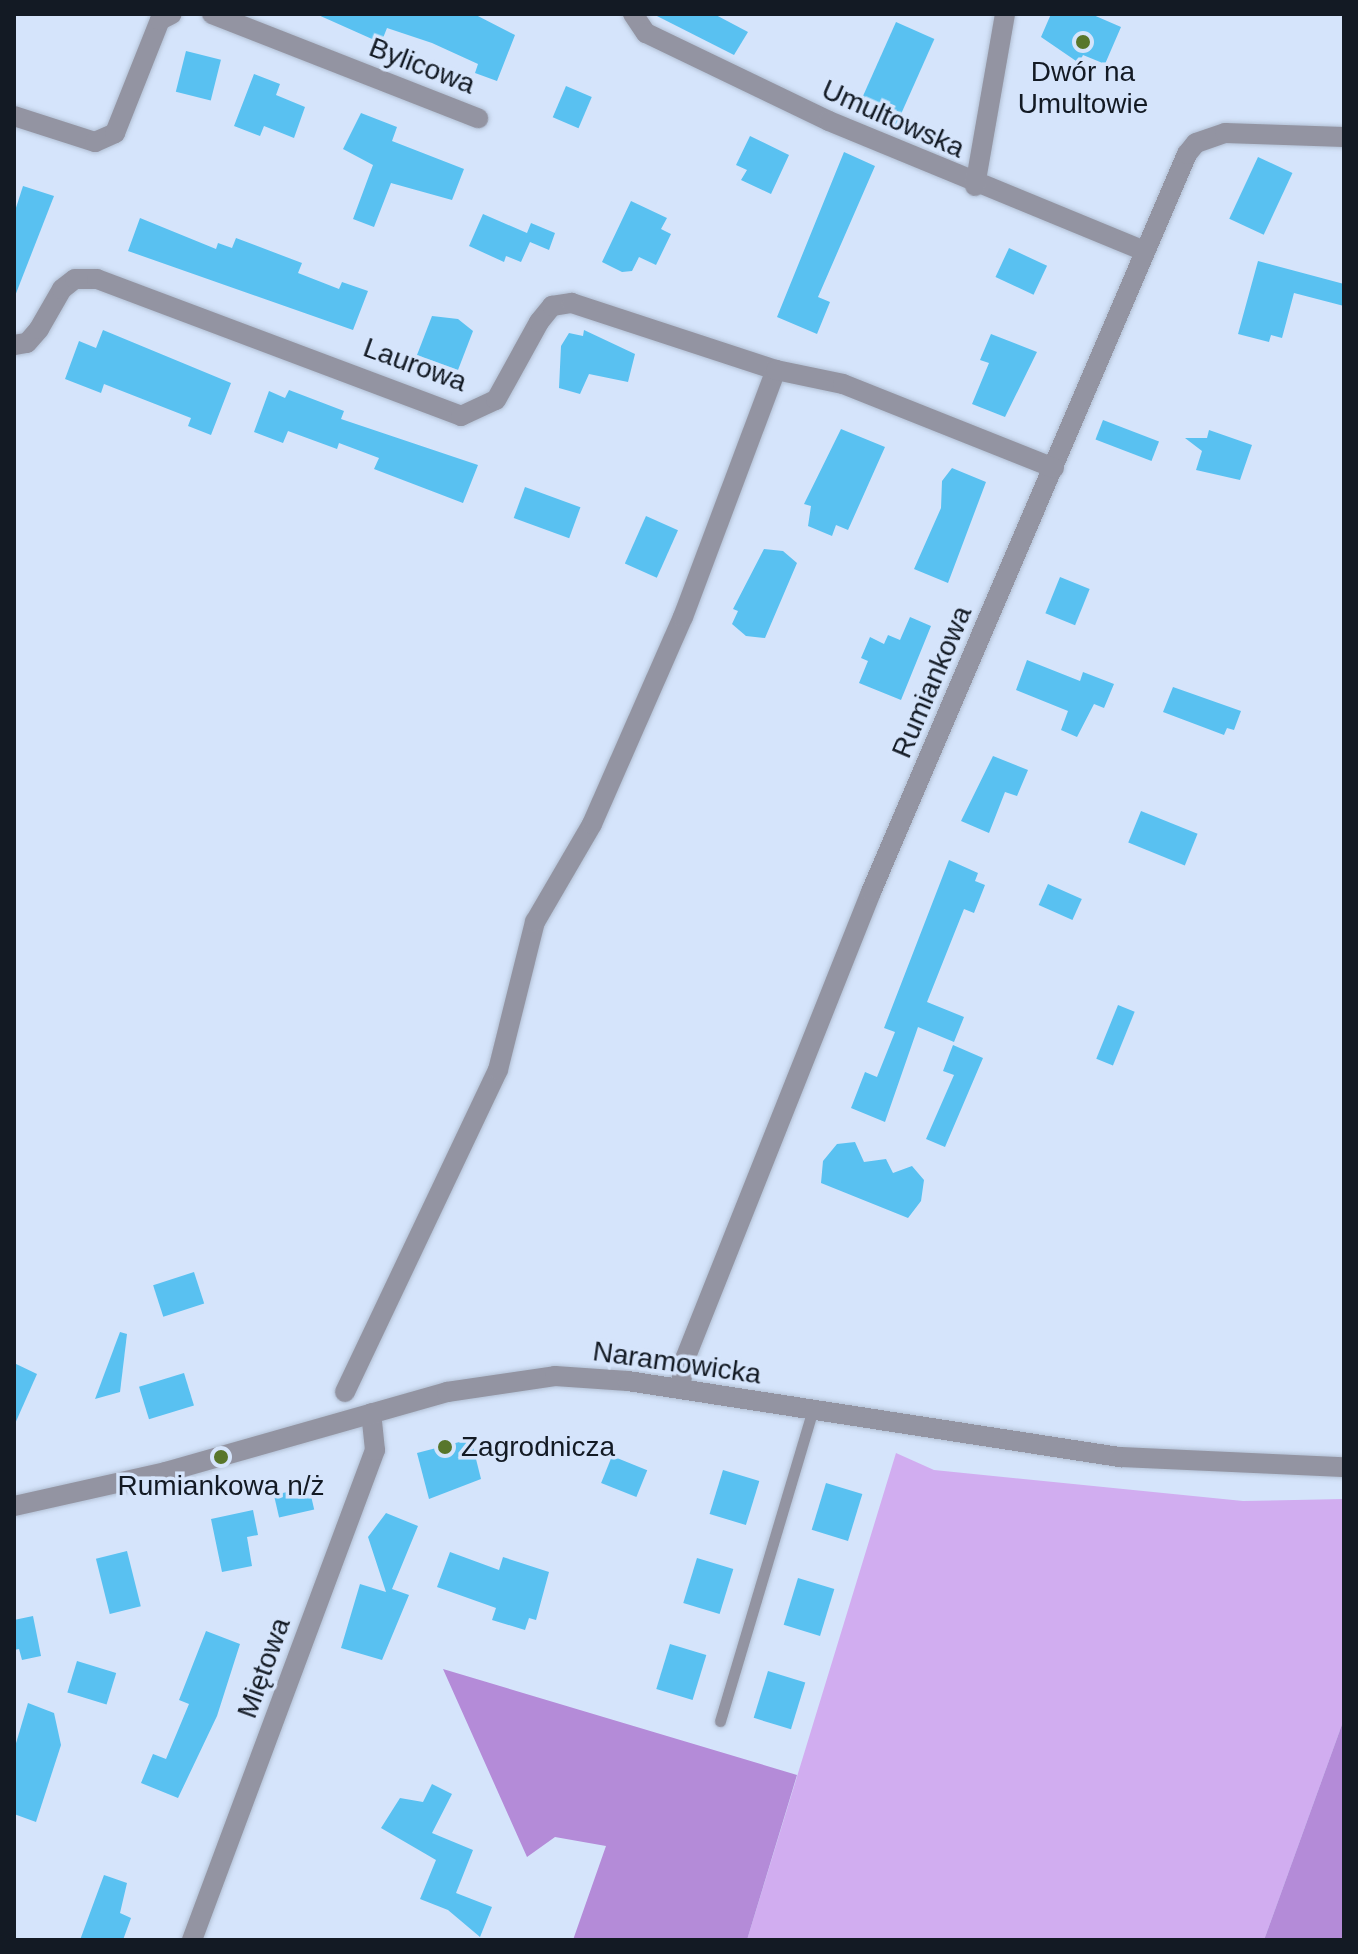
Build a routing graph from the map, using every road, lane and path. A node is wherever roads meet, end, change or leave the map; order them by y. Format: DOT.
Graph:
graph roads {
  1 [pos="172,14"];
  2 [pos="212,14"];
  3 [pos="633,14"];
  4 [pos="1005,14"];
  5 [pos="14,116"];
  6 [pos="478,118"];
  7 [pos="1344,137"];
  8 [pos="975,186"];
  9 [pos="1144,251"];
  10 [pos="14,345"];
  11 [pos="776,370"];
  12 [pos="1054,468"];
  13 [pos="680,1389"];
  14 [pos="345,1392"];
  15 [pos="812,1412"];
  16 [pos="371,1413"];
  17 [pos="1344,1467"];
  18 [pos="14,1506"];
  19 [pos="720,1721"];
  20 [pos="192,1940"];
  1 -- 5 [label="street"];
  2 -- 6 [label="street, Bylicowa"];
  3 -- 8 [label="street, Umultowska"];
  4 -- 8 [label="street"];
  7 -- 9 [label="street, Rumiankowa"];
  8 -- 9 [label="street, Umultowska"];
  9 -- 12 [label="street, Rumiankowa"];
  10 -- 11 [label="street, Laurowa"];
  11 -- 12 [label="street, Laurowa"];
  11 -- 14 [label="street"];
  12 -- 13 [label="street, Rumiankowa"];
  13 -- 15 [label="street, Naramowicka"];
  13 -- 16 [label="street, Naramowicka"];
  15 -- 17 [label="street, Naramowicka"];
  15 -- 19 [label="lane"];
  16 -- 18 [label="street, Naramowicka"];
  16 -- 20 [label="street, Miętowa"];
}
